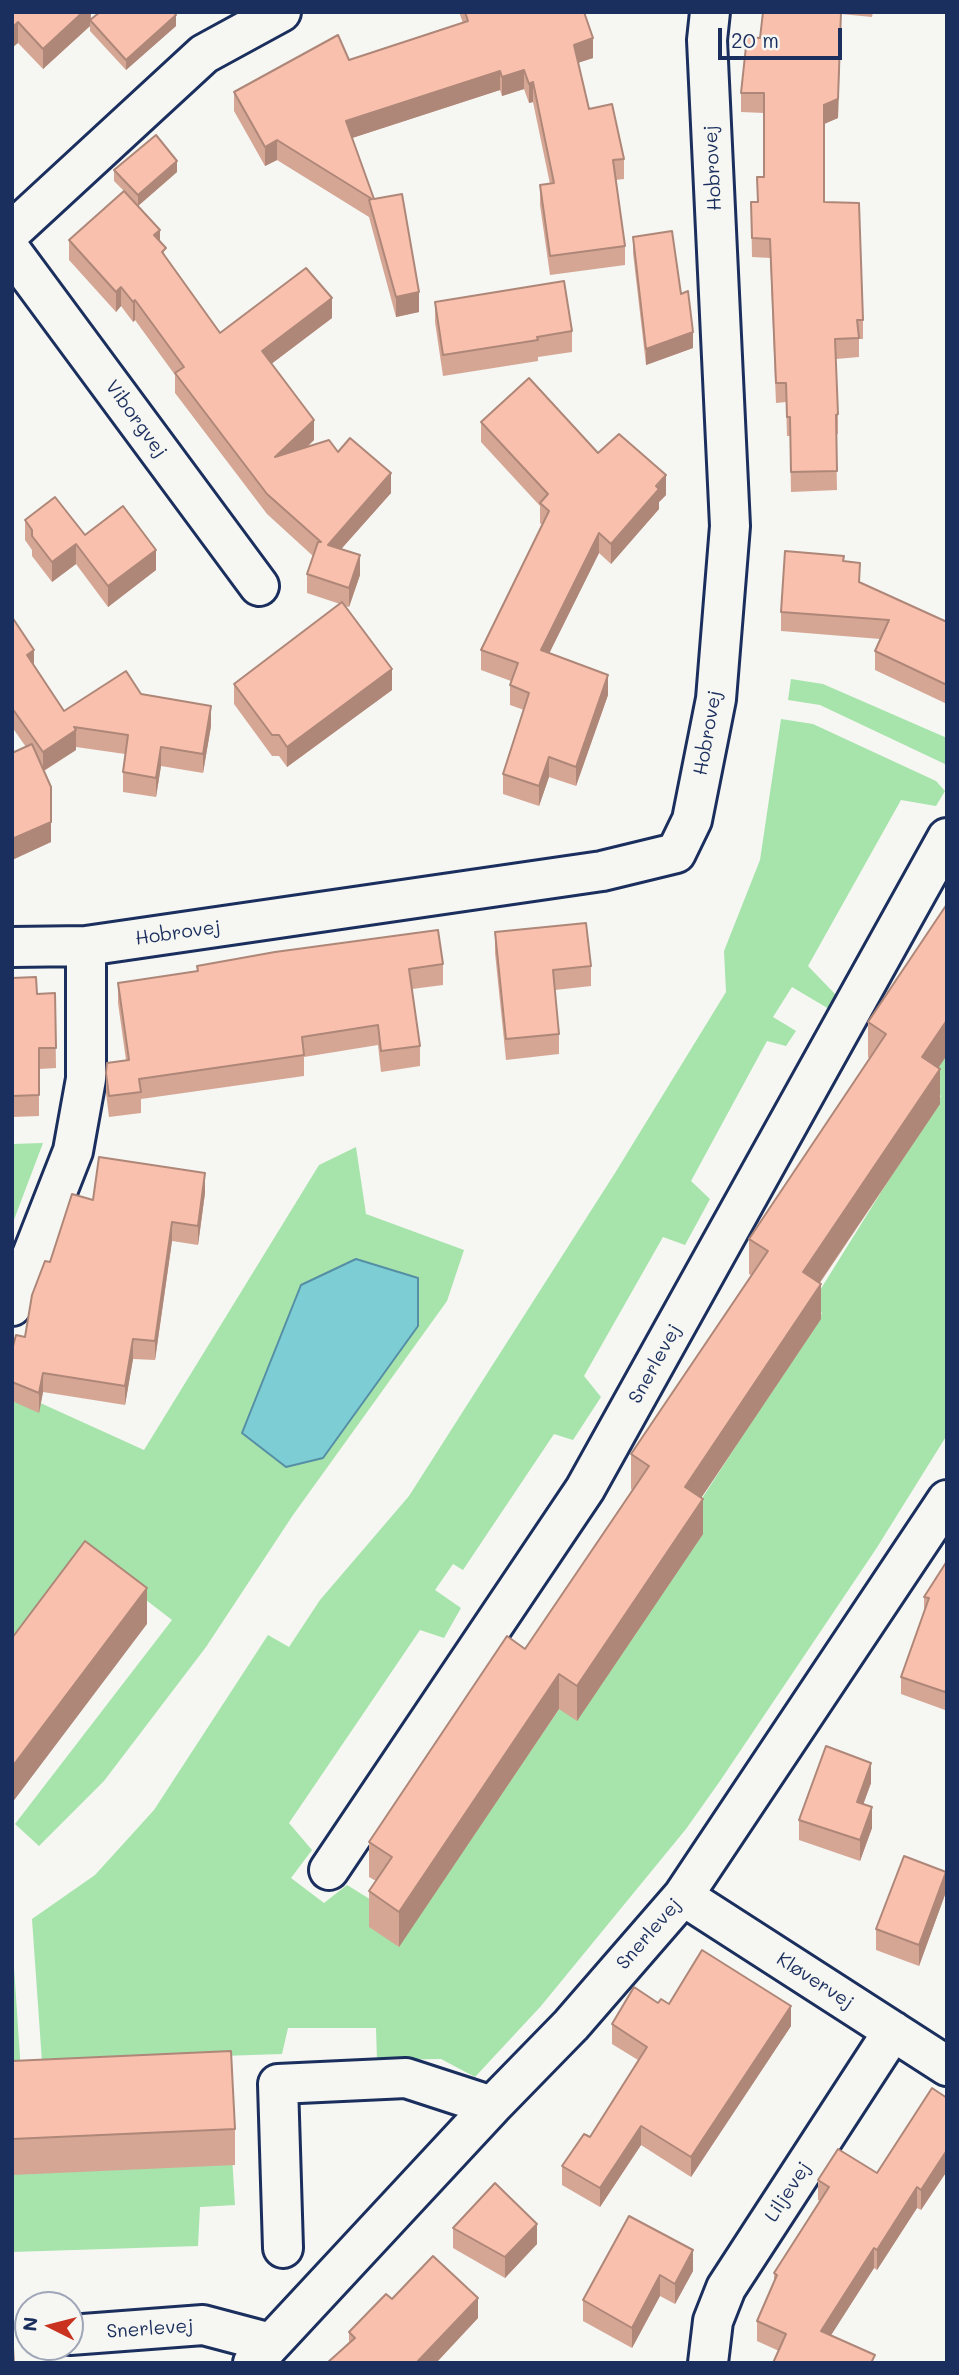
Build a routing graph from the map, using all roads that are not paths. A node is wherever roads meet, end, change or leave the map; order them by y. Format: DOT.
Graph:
graph roads {
  1 [pos="281,12"];
  2 [pos="710,12"];
  3 [pos="12,231"];
  4 [pos="12,252"];
  5 [pos="259,586"];
  6 [pos="947,838"];
  7 [pos="86,946"];
  8 [pos="12,947"];
  9 [pos="12,1306"];
  10 [pos="947,1500"];
  11 [pos="329,1870"];
  12 [pos="683,1896"];
  13 [pos="893,2031"];
  14 [pos="947,2066"];
  15 [pos="492,2106"];
  16 [pos="283,2248"];
  17 [pos="84,2334"];
  18 [pos="262,2353"];
  19 [pos="708,2363"];
  1 -- 3 [label="street"];
  2 -- 7 [label="street, Hobrovej"];
  4 -- 5 [label="street, Viborgvej"];
  6 -- 11 [label="street, Snerlevej"];
  7 -- 8 [label="street, Hobrovej"];
  7 -- 9 [label="street"];
  10 -- 12 [label="street, Snerlevej"];
  12 -- 13 [label="street, Kløvervej"];
  12 -- 15 [label="street, Snerlevej"];
  13 -- 14 [label="street, Kløvervej"];
  13 -- 19 [label="street, Liljevej"];
  15 -- 16 [label="street"];
  15 -- 18 [label="street, Snerlevej"];
  17 -- 18 [label="street, Snerlevej"];
}
